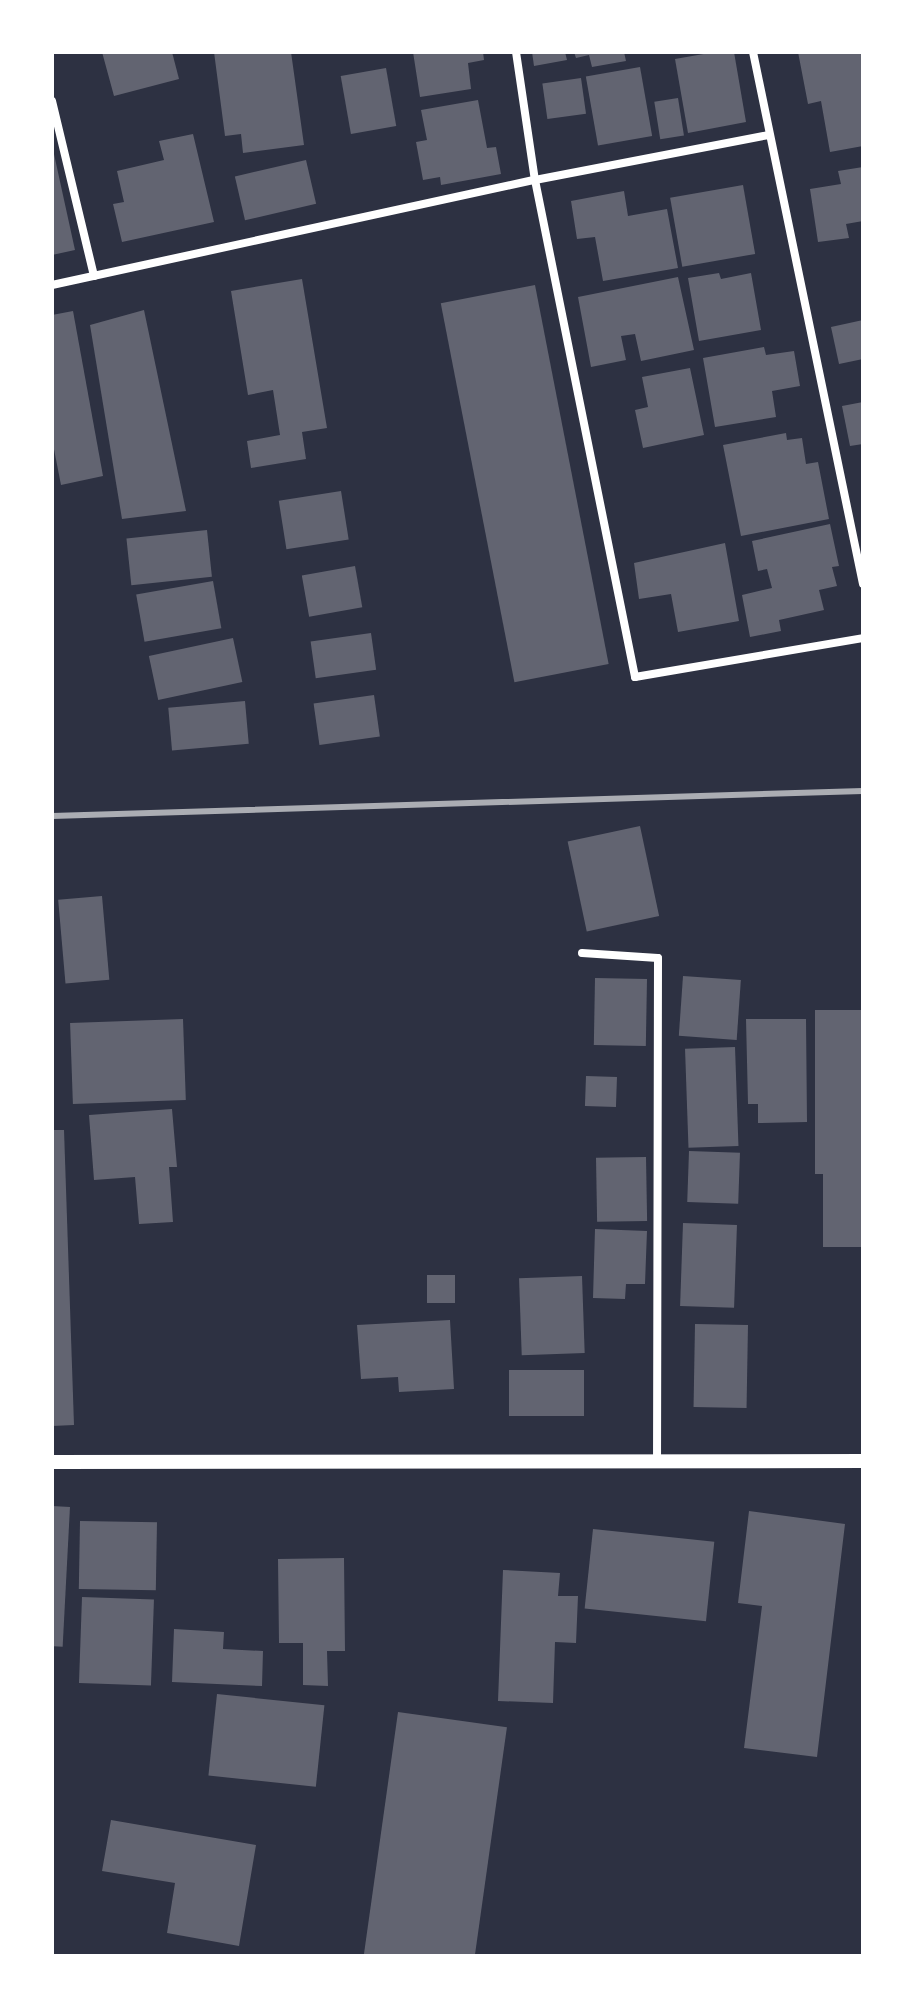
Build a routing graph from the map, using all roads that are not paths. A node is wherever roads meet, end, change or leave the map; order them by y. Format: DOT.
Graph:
graph roads {
  1 [pos="516,52"];
  2 [pos="753,52"];
  3 [pos="52,101"];
  4 [pos="769,135"];
  5 [pos="535,180"];
  6 [pos="94,276"];
  7 [pos="52,285"];
  8 [pos="863,584"];
  9 [pos="863,638"];
  10 [pos="582,953"];
  11 [pos="657,1459"];
  12 [pos="863,1461"];
  13 [pos="52,1462"];
  1 -- 5 [label="street"];
  2 -- 4 [label="street"];
  3 -- 6 [label="street"];
  4 -- 5 [label="street"];
  4 -- 8 [label="street"];
  5 -- 6 [label="street"];
  5 -- 9 [label="street"];
  6 -- 7 [label="street"];
  10 -- 11 [label="street"];
  11 -- 12 [label="street"];
  11 -- 13 [label="street"];
}
